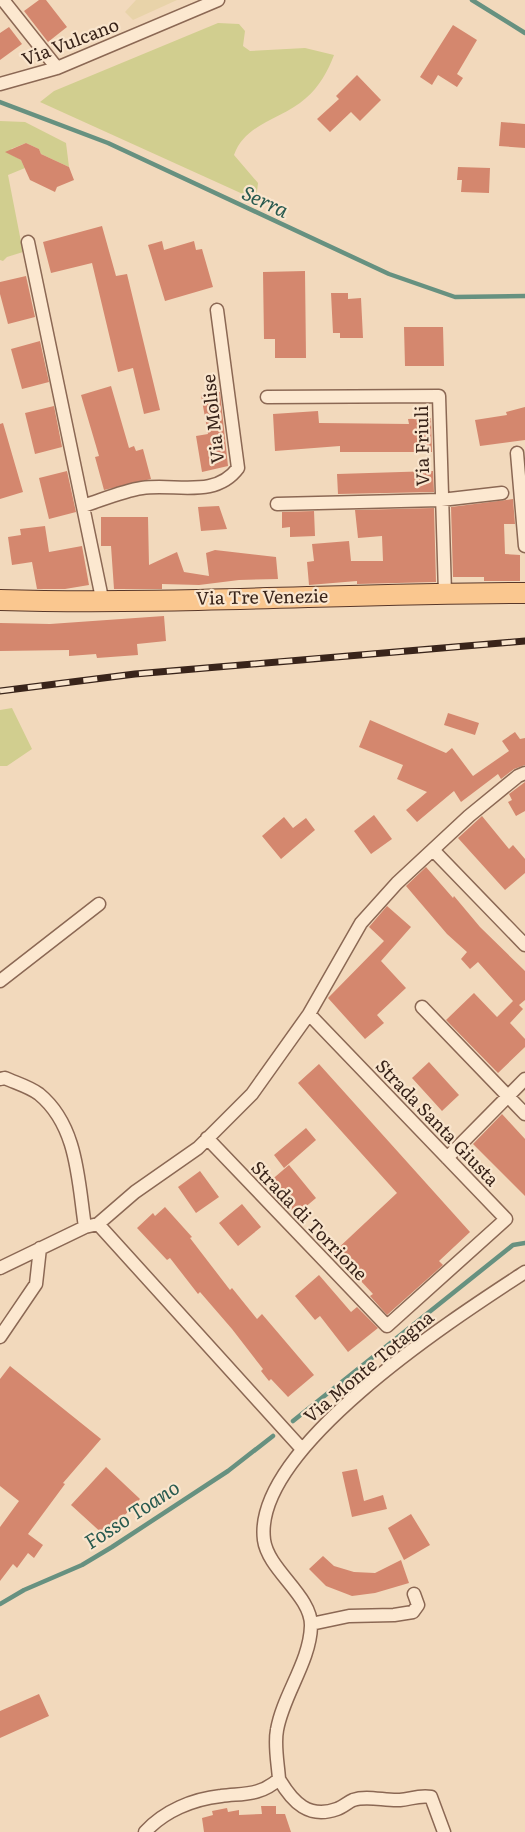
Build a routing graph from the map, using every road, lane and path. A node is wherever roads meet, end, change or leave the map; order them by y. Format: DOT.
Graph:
graph roads {
  1 [pos="3,0"];
  2 [pos="218,0"];
  3 [pos="57,68"];
  4 [pos="0,84"];
  5 [pos="28,242"];
  6 [pos="217,310"];
  7 [pos="267,397"];
  8 [pos="518,453"];
  9 [pos="502,493"];
  10 [pos="441,500"];
  11 [pos="278,504"];
  12 [pos="83,506"];
  13 [pos="525,546"];
  14 [pos="445,593"];
  15 [pos="525,593"];
  16 [pos="0,598"];
  17 [pos="103,603"];
  18 [pos="525,773"];
  19 [pos="434,851"];
  20 [pos="99,904"];
  21 [pos="525,945"];
  22 [pos="0,981"];
  23 [pos="422,1007"];
  24 [pos="309,1014"];
  25 [pos="0,1079"];
  26 [pos="525,1079"];
  27 [pos="508,1097"];
  28 [pos="525,1114"];
  29 [pos="207,1138"];
  30 [pos="447,1158"];
  31 [pos="92,1226"];
  32 [pos="40,1248"];
  33 [pos="0,1268"];
  34 [pos="525,1272"];
  35 [pos="387,1326"];
  36 [pos="0,1337"];
  37 [pos="301,1448"];
  38 [pos="414,1594"];
  39 [pos="311,1624"];
  40 [pos="279,1779"];
  41 [pos="145,1832"];
  42 [pos="444,1832"];
  1 -- 3 [label="street"];
  2 -- 3 [label="street, Via Vulcano"];
  3 -- 4 [label="street, Via Vulcano"];
  5 -- 12 [label="street"];
  6 -- 12 [label="street, Via Molise"];
  7 -- 10 [label="street, Via Friuli"];
  8 -- 13 [label="street"];
  9 -- 10 [label="street"];
  10 -- 11 [label="street"];
  10 -- 14 [label="street, Via Friuli"];
  12 -- 17 [label="street"];
  14 -- 15 [label="main road, Via Tre Venezie"];
  14 -- 17 [label="main road, Via Tre Venezie"];
  16 -- 17 [label="main road, Via Tre Venezie"];
  18 -- 19 [label="street"];
  19 -- 21 [label="street"];
  19 -- 24 [label="street"];
  20 -- 22 [label="street"];
  23 -- 27 [label="street"];
  24 -- 29 [label="street"];
  24 -- 30 [label="street, Strada Santa Giusta"];
  25 -- 31 [label="street"];
  26 -- 27 [label="street"];
  27 -- 28 [label="street"];
  27 -- 30 [label="street"];
  29 -- 31 [label="street"];
  29 -- 35 [label="street, Strada di Torrione"];
  30 -- 35 [label="street, Strada Santa Giusta"];
  31 -- 32 [label="street"];
  31 -- 37 [label="street"];
  32 -- 33 [label="street"];
  32 -- 36 [label="street"];
  34 -- 37 [label="street, Via Monte Totagna"];
  37 -- 39 [label="street, Via Monte Totagna"];
  38 -- 39 [label="street"];
  39 -- 40 [label="street"];
  40 -- 41 [label="street"];
  40 -- 42 [label="street"];
}
